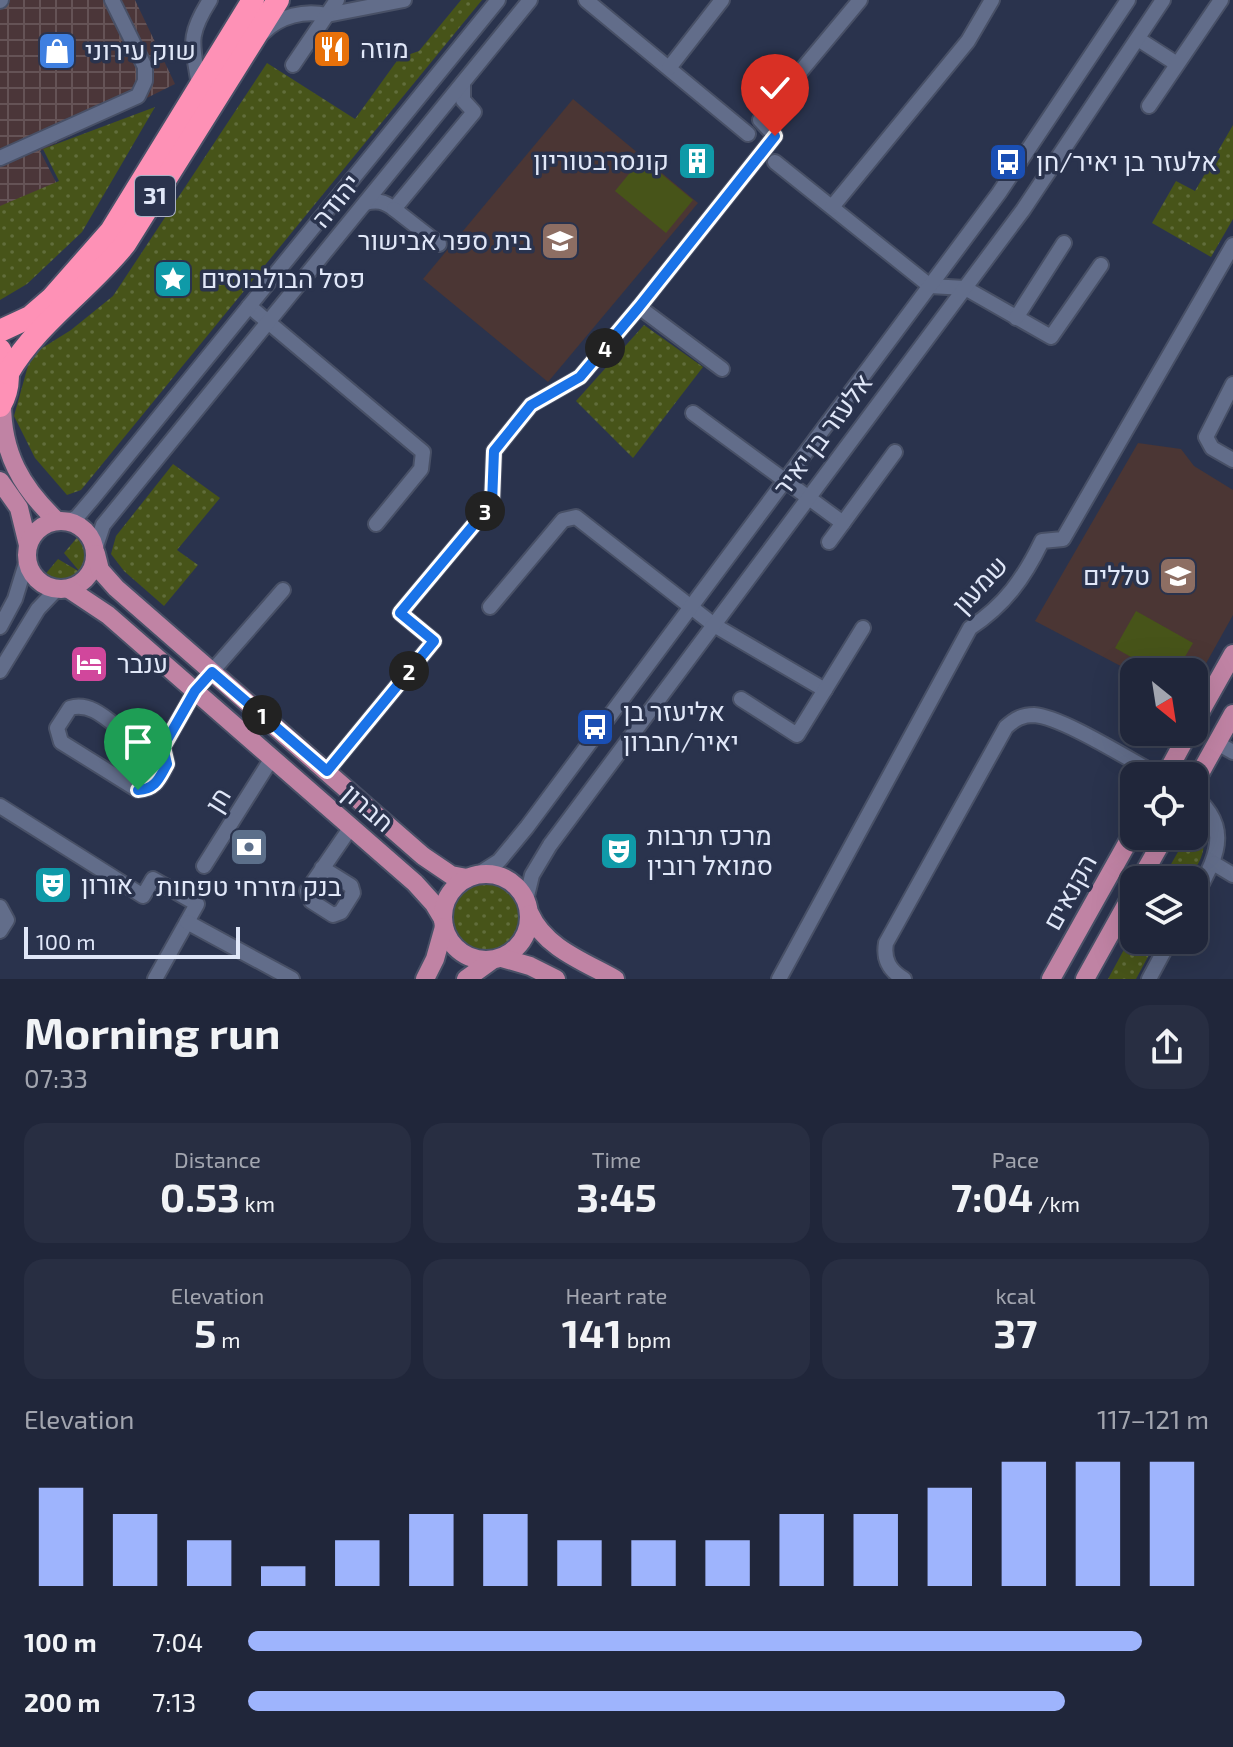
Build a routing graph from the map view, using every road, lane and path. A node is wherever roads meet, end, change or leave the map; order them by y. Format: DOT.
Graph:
graph roads {
  1 [pos="112,0"];
  2 [pos="210,0"];
  3 [pos="253,0"];
  4 [pos="278,0"];
  5 [pos="337,0"];
  6 [pos="404,0"];
  7 [pos="498,0"];
  8 [pos="530,0"];
  9 [pos="586,0"];
  10 [pos="722,0"];
  11 [pos="860,0"];
  12 [pos="992,0"];
  13 [pos="1128,0"];
  14 [pos="1163,0"];
  15 [pos="1221,0"];
  16 [pos="327,15"];
  17 [pos="1138,39"];
  18 [pos="249,46"];
  19 [pos="1177,64"];
  20 [pos="293,65"];
  21 [pos="669,68"];
  22 [pos="463,83"];
  23 [pos="199,89"];
  24 [pos="1149,106"];
  25 [pos="748,134"];
  26 [pos="0,158"];
  27 [pos="775,162"];
  28 [pos="365,203"];
  29 [pos="832,207"];
  30 [pos="394,209"];
  31 [pos="1064,243"];
  32 [pos="439,244"];
  33 [pos="1233,245"];
  34 [pos="1101,265"];
  35 [pos="930,286"];
  36 [pos="965,288"];
  37 [pos="249,306"];
  38 [pos="639,307"];
  39 [pos="1016,318"];
  40 [pos="269,321"];
  41 [pos="0,331"];
  42 [pos="0,350"];
  43 [pos="722,369"];
  44 [pos="8,373"];
  45 [pos="1233,384"];
  46 [pos="1,404"];
  47 [pos="693,413"];
  48 [pos="895,452"];
  49 [pos="1233,460"];
  50 [pos="0,481"];
  51 [pos="784,481"];
  52 [pos="808,499"];
  53 [pos="63,521"];
  54 [pos="843,523"];
  55 [pos="376,524"];
  56 [pos="829,542"];
  57 [pos="96,551"];
  58 [pos="28,553"];
  59 [pos="63,589"];
  60 [pos="283,590"];
  61 [pos="691,606"];
  62 [pos="490,607"];
  63 [pos="714,625"];
  64 [pos="0,627"];
  65 [pos="863,628"];
  66 [pos="1233,654"];
  67 [pos="0,671"];
  68 [pos="212,672"];
  69 [pos="825,690"];
  70 [pos="195,691"];
  71 [pos="1208,698"];
  72 [pos="741,699"];
  73 [pos="1233,714"];
  74 [pos="163,747"];
  75 [pos="1225,747"];
  76 [pos="272,758"];
  77 [pos="1135,762"];
  78 [pos="1208,767"];
  79 [pos="327,771"];
  80 [pos="0,806"];
  81 [pos="1208,808"];
  82 [pos="351,827"];
  83 [pos="1123,850"];
  84 [pos="1213,863"];
  85 [pos="204,866"];
  86 [pos="322,868"];
  87 [pos="1208,872"];
  88 [pos="1233,875"];
  89 [pos="472,876"];
  90 [pos="0,907"];
  91 [pos="528,907"];
  92 [pos="1120,916"];
  93 [pos="187,922"];
  94 [pos="443,923"];
  95 [pos="0,931"];
  96 [pos="1162,954"];
  97 [pos="497,959"];
  98 [pos="155,979"];
  99 [pos="292,979"];
  100 [pos="425,979"];
  101 [pos="466,979"];
  102 [pos="556,979"];
  103 [pos="615,979"];
  104 [pos="779,979"];
  105 [pos="904,979"];
  106 [pos="1051,979"];
  107 [pos="1085,979"];
  108 [pos="1149,979"];
  1 -- 26 [label="street"];
  2 -- 23 [label="street"];
  3 -- 23 [label="highway, 31"];
  4 -- 18 [label="highway, 31"];
  5 -- 16 [label="street"];
  6 -- 16 [label="street"];
  7 -- 37 [label="street, יהודה"];
  8 -- 22 [label="street, יהודה"];
  9 -- 21 [label="street"];
  10 -- 21 [label="street"];
  11 -- 38 [label="street"];
  12 -- 29 [label="street"];
  13 -- 35 [label="street, אלעזר בן יאיר"];
  14 -- 17 [label="street, אלעזר בן יאיר"];
  15 -- 19 [label="street"];
  16 -- 18 [label="street"];
  16 -- 20 [label="street"];
  17 -- 19 [label="street"];
  17 -- 36 [label="street, אלעזר בן יאיר"];
  18 -- 44 [label="highway, 31"];
  19 -- 24 [label="street"];
  21 -- 25 [label="street"];
  22 -- 28 [label="street, יהודה"];
  22 -- 30 [label="street"];
  23 -- 41 [label="highway, 31"];
  27 -- 29 [label="street"];
  28 -- 30 [label="street"];
  28 -- 40 [label="street, יהודה"];
  29 -- 35 [label="street"];
  30 -- 32 [label="street"];
  31 -- 39 [label="street"];
  33 -- 104 [label="street, שמעון"];
  34 -- 39 [label="street"];
  35 -- 36 [label="street"];
  35 -- 51 [label="street, אלעזר בן יאיר"];
  36 -- 39 [label="street"];
  36 -- 52 [label="street, אלעזר בן יאיר"];
  37 -- 40 [label="street"];
  37 -- 53 [label="street, יהודה"];
  38 -- 43 [label="street"];
  38 -- 79 [label="street"];
  40 -- 55 [label="street"];
  40 -- 57 [label="street, יהודה"];
  42 -- 44 [label="highway"];
  44 -- 46 [label="highway, 31"];
  45 -- 49 [label="street"];
  46 -- 53 [label="main road"];
  47 -- 51 [label="street"];
  48 -- 54 [label="street"];
  50 -- 58 [label="main road"];
  51 -- 52 [label="street"];
  51 -- 61 [label="street, אלעזר בן יאיר"];
  52 -- 54 [label="street"];
  52 -- 63 [label="street, אלעזר בן יאיר"];
  53 -- 57 [label="main road"];
  53 -- 58 [label="main road"];
  54 -- 56 [label="street"];
  57 -- 59 [label="main road"];
  57 -- 68 [label="main road, חברון"];
  58 -- 59 [label="main road"];
  58 -- 64 [label="street"];
  59 -- 67 [label="street"];
  59 -- 70 [label="main road, חברון"];
  60 -- 68 [label="street"];
  61 -- 62 [label="street"];
  61 -- 63 [label="street"];
  61 -- 89 [label="street, אלעזר בן יאיר"];
  63 -- 69 [label="street"];
  63 -- 91 [label="street, אלעזר בן יאיר"];
  65 -- 69 [label="street"];
  66 -- 71 [label="main road"];
  68 -- 70 [label="street"];
  68 -- 79 [label="main road, חברון"];
  69 -- 72 [label="street"];
  70 -- 74 [label="street"];
  70 -- 76 [label="main road, חברון"];
  73 -- 75 [label="main road"];
  74 -- 74 [label="street"];
  75 -- 78 [label="main road"];
  76 -- 82 [label="main road, חברון"];
  76 -- 85 [label="street, חן"];
  77 -- 105 [label="street"];
  79 -- 89 [label="main road, חברון"];
  80 -- 93 [label="street"];
  81 -- 84 [label="street"];
  82 -- 86 [label="street"];
  82 -- 94 [label="main road, חברון"];
  83 -- 106 [label="main road, הקנאים"];
  84 -- 87 [label="street"];
  84 -- 88 [label="street"];
  89 -- 91 [label="main road"];
  89 -- 94 [label="main road"];
  90 -- 95 [label="street"];
  91 -- 97 [label="main road"];
  91 -- 103 [label="main road"];
  92 -- 107 [label="main road"];
  93 -- 98 [label="street"];
  93 -- 99 [label="street"];
  94 -- 97 [label="main road"];
  94 -- 100 [label="main road"];
  96 -- 108 [label="street"];
  97 -- 101 [label="main road"];
  97 -- 102 [label="main road"];
}
